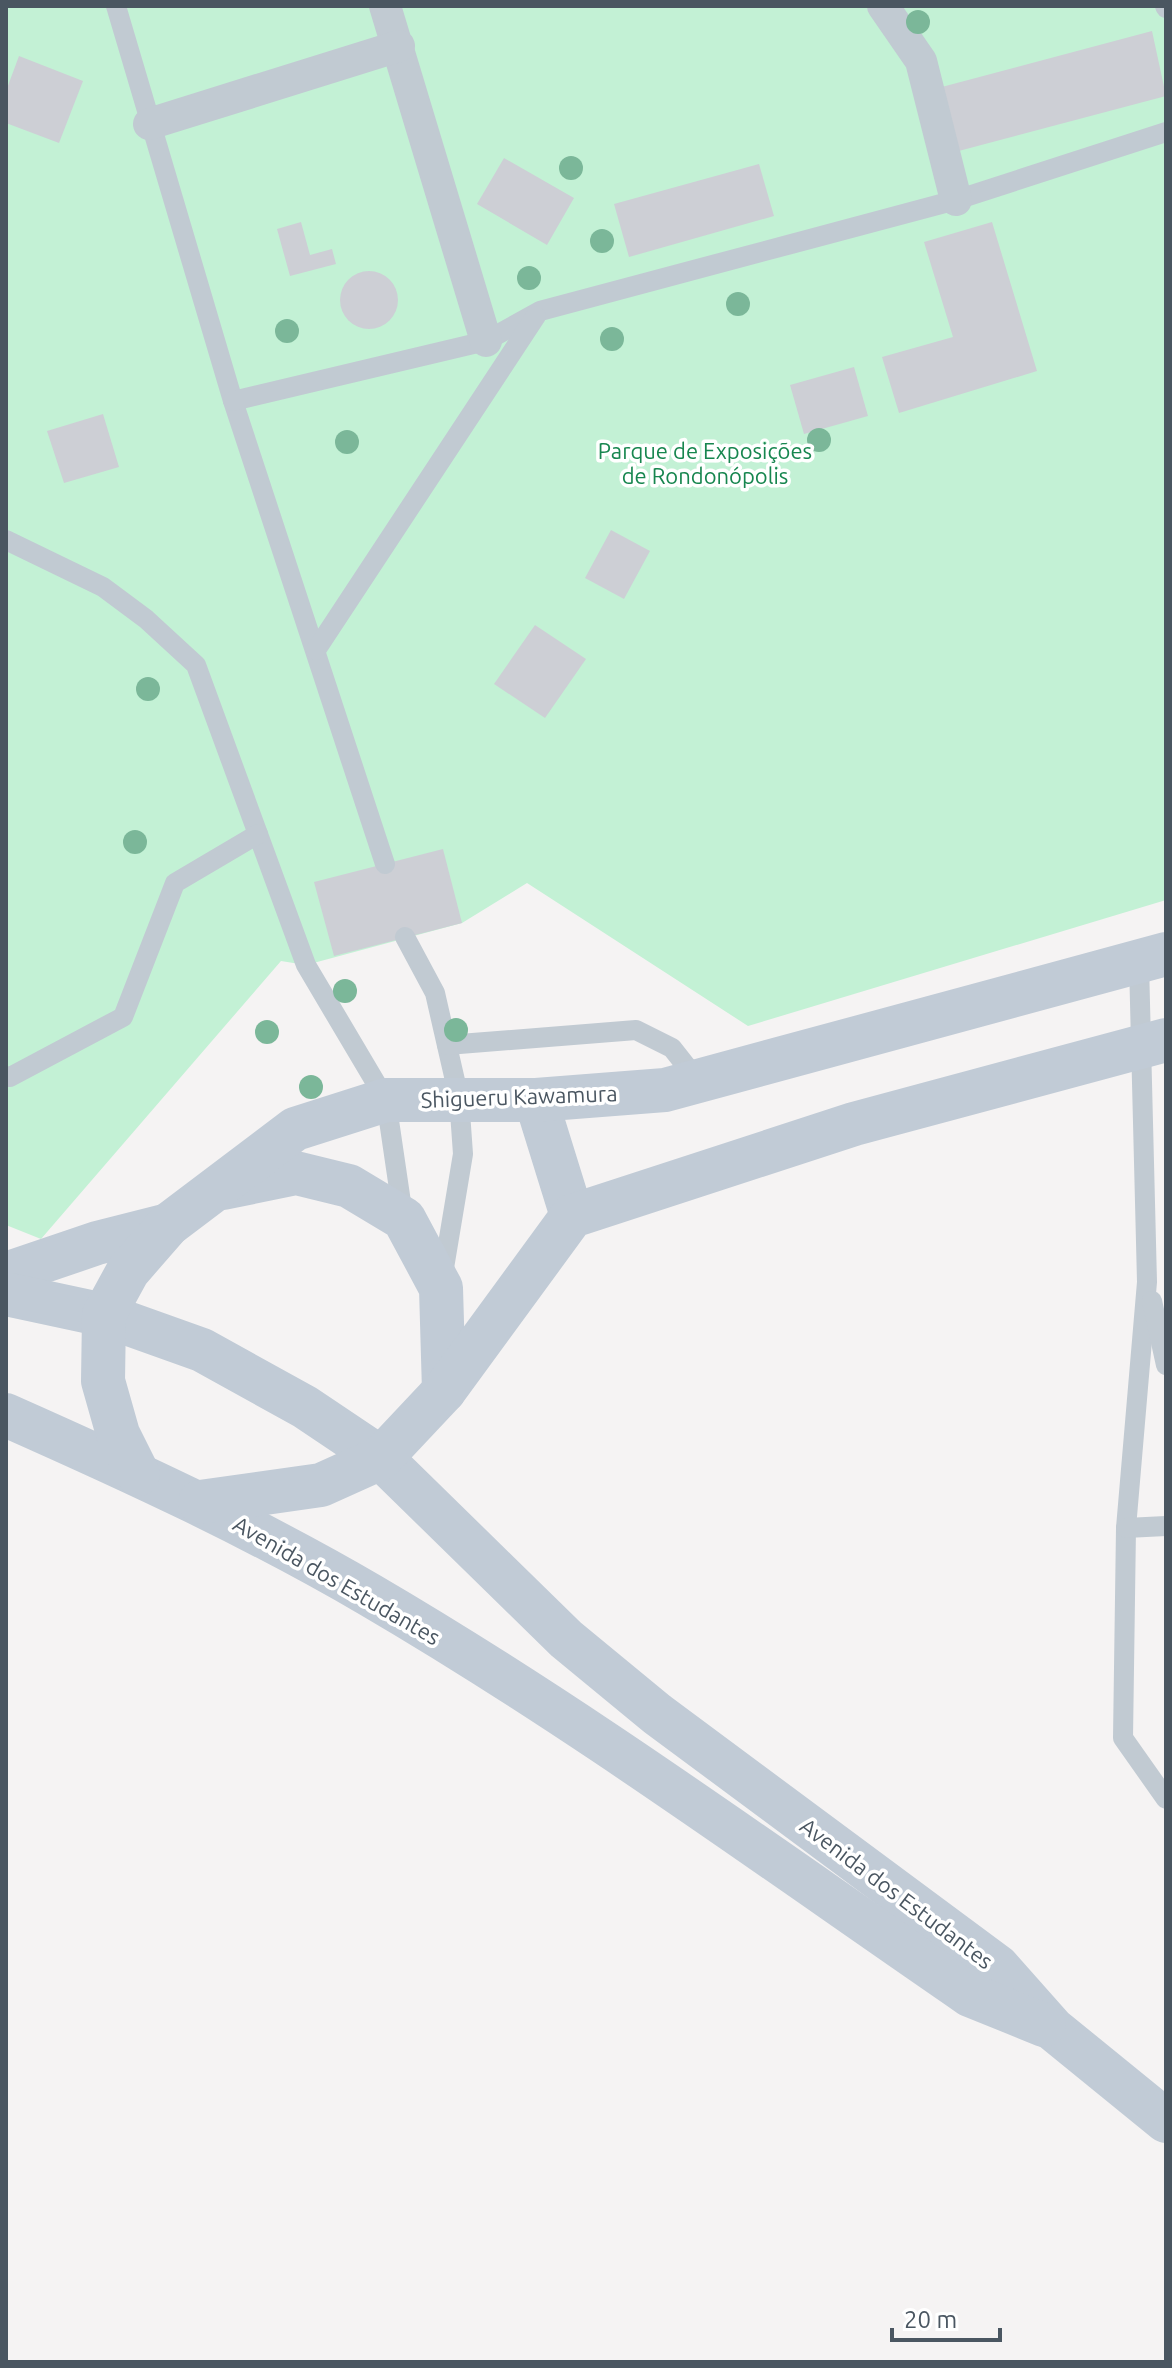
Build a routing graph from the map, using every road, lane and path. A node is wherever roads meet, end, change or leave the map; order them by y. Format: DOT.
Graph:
graph roads {
  1 [pos="116,6"];
  2 [pos="385,6"];
  3 [pos="883,6"];
  4 [pos="399,46"];
  5 [pos="149,124"];
  6 [pos="1166,132"];
  7 [pos="956,200"];
  8 [pos="540,311"];
  9 [pos="486,341"];
  10 [pos="233,401"];
  11 [pos="6,540"];
  12 [pos="316,650"];
  13 [pos="258,834"];
  14 [pos="385,864"];
  15 [pos="405,937"];
  16 [pos="1152,958"];
  17 [pos="1155,1043"];
  18 [pos="447,1045"];
  19 [pos="6,1076"];
  20 [pos="698,1081"];
  21 [pos="459,1098"];
  22 [pos="386,1100"];
  23 [pos="536,1100"];
  24 [pos="208,1191"];
  25 [pos="572,1216"];
  26 [pos="404,1219"];
  27 [pos="168,1225"];
  28 [pos="6,1274"];
  29 [pos="1147,1282"];
  30 [pos="441,1288"];
  31 [pos="6,1294"];
  32 [pos="104,1315"];
  33 [pos="1166,1365"];
  34 [pos="444,1391"];
  35 [pos="6,1415"];
  36 [pos="381,1458"];
  37 [pos="138,1474"];
  38 [pos="200,1502"];
  39 [pos="1166,1526"];
  40 [pos="1126,1528"];
  41 [pos="1166,1799"];
  42 [pos="1053,2029"];
  43 [pos="1166,2121"];
  1 -- 5 [label="lane"];
  2 -- 4 [label="street"];
  3 -- 7 [label="street"];
  4 -- 5 [label="street"];
  4 -- 9 [label="street"];
  5 -- 10 [label="lane"];
  6 -- 7 [label="lane"];
  7 -- 8 [label="lane"];
  8 -- 9 [label="lane"];
  8 -- 12 [label="lane"];
  9 -- 10 [label="lane"];
  10 -- 12 [label="lane"];
  11 -- 13 [label="lane"];
  12 -- 14 [label="lane"];
  13 -- 19 [label="lane"];
  13 -- 22 [label="lane"];
  15 -- 18 [label="lane"];
  16 -- 17 [label="lane"];
  16 -- 20 [label="main road, Shigueru Kawamura"];
  17 -- 25 [label="main road"];
  17 -- 29 [label="lane"];
  18 -- 20 [label="lane"];
  18 -- 21 [label="lane"];
  20 -- 23 [label="main road, Shigueru Kawamura"];
  21 -- 22 [label="main road, Shigueru Kawamura"];
  21 -- 23 [label="main road, Shigueru Kawamura"];
  21 -- 30 [label="lane"];
  22 -- 24 [label="main road, Shigueru Kawamura"];
  22 -- 26 [label="lane"];
  23 -- 25 [label="main road"];
  24 -- 26 [label="main road"];
  24 -- 27 [label="main road, Shigueru Kawamura"];
  25 -- 34 [label="main road"];
  26 -- 30 [label="main road"];
  27 -- 28 [label="main road"];
  27 -- 32 [label="main road, Shigueru Kawamura"];
  29 -- 33 [label="lane"];
  29 -- 40 [label="lane"];
  30 -- 34 [label="main road"];
  31 -- 32 [label="main road, Avenida dos Estudantes"];
  32 -- 36 [label="main road, Avenida dos Estudantes"];
  32 -- 37 [label="main road, Shigueru Kawamura"];
  34 -- 36 [label="main road"];
  35 -- 37 [label="main road, Avenida dos Estudantes"];
  36 -- 38 [label="main road"];
  36 -- 42 [label="main road, Avenida dos Estudantes"];
  37 -- 38 [label="main road, Avenida dos Estudantes"];
  38 -- 42 [label="main road, Avenida dos Estudantes"];
  39 -- 40 [label="lane"];
  40 -- 41 [label="lane"];
  42 -- 43 [label="main road"];
}
